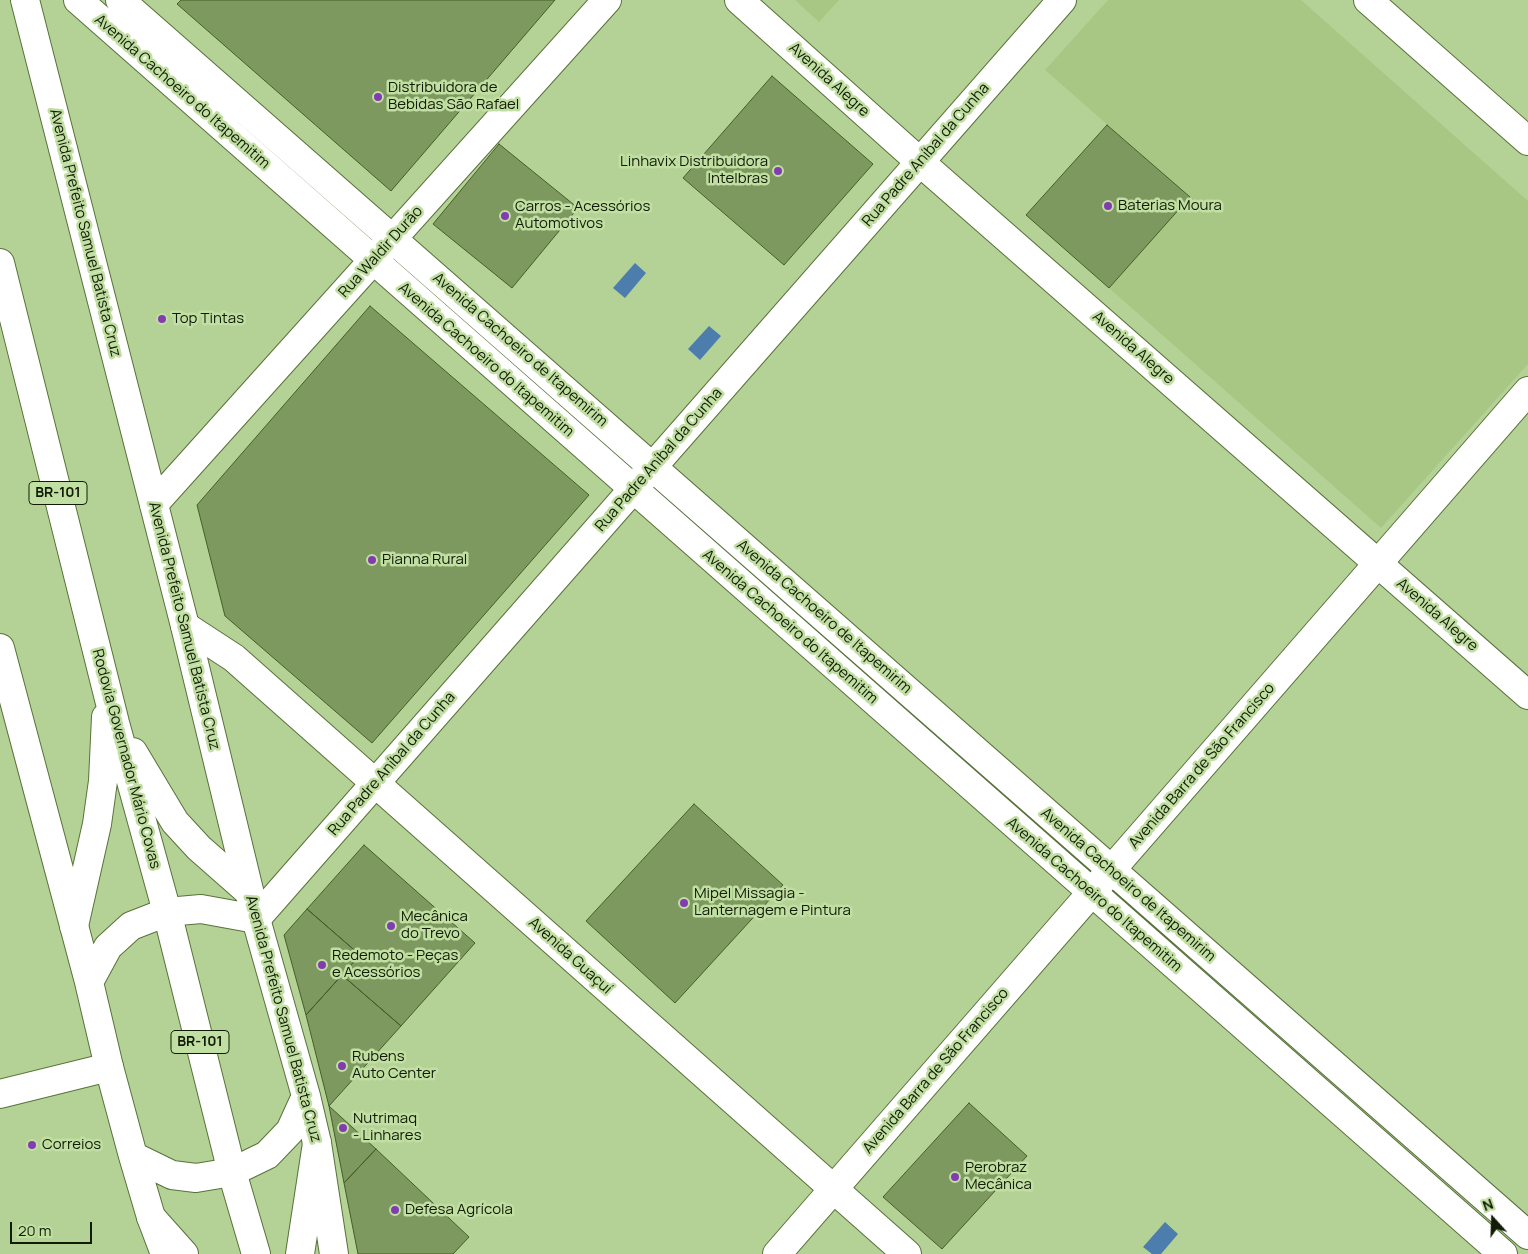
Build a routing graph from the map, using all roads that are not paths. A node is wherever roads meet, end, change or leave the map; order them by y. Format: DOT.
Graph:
graph roads {
  1 [pos="25,0"];
  2 [pos="78,0"];
  3 [pos="120,0"];
  4 [pos="607,0"];
  5 [pos="739,0"];
  6 [pos="1062,0"];
  7 [pos="1368,0"];
  8 [pos="1528,141"];
  9 [pos="920,162"];
  10 [pos="392,239"];
  11 [pos="373,260"];
  12 [pos="0,263"];
  13 [pos="1528,391"];
  14 [pos="652,467"];
  15 [pos="633,489"];
  16 [pos="154,504"];
  17 [pos="1379,563"];
  18 [pos="185,626"];
  19 [pos="0,648"];
  20 [pos="108,693"];
  21 [pos="1528,695"];
  22 [pos="115,723"];
  23 [pos="375,783"];
  24 [pos="1111,870"];
  25 [pos="249,892"];
  26 [pos="1092,892"];
  27 [pos="167,912"];
  28 [pos="256,919"];
  29 [pos="74,926"];
  30 [pos="89,982"];
  31 [pos="109,1066"];
  32 [pos="0,1094"];
  33 [pos="306,1096"];
  34 [pos="317,1144"];
  35 [pos="133,1156"];
  36 [pos="232,1172"];
  37 [pos="834,1189"];
  38 [pos="150,1217"];
  39 [pos="1528,1235"];
  40 [pos="165,1254"];
  41 [pos="184,1254"];
  42 [pos="256,1254"];
  43 [pos="300,1254"];
  44 [pos="334,1254"];
  45 [pos="777,1254"];
  46 [pos="907,1254"];
  47 [pos="1503,1254"];
  1 -- 16 [label="main road, Avenida Prefeito Samuel Batista Cruz"];
  2 -- 11 [label="main road, Avenida Cachoeiro do Itapemitim"];
  3 -- 10 [label="main road, Avenida Cachoeiro de Itapemirim"];
  4 -- 10 [label="main road, Rua Waldir Durão"];
  5 -- 9 [label="main road, Avenida Alegre"];
  6 -- 9 [label="main road, Rua Padre Aníbal da Cunha"];
  7 -- 8 [label="main road"];
  9 -- 14 [label="main road, Rua Padre Aníbal da Cunha"];
  9 -- 17 [label="main road, Avenida Alegre"];
  10 -- 11 [label="main road, Rua Waldir Durão"];
  10 -- 14 [label="main road, Avenida Cachoeiro de Itapemirim"];
  11 -- 15 [label="main road, Avenida Cachoeiro do Itapemitim"];
  11 -- 16 [label="main road, Rua Waldir Durão"];
  12 -- 20 [label="main road, Rodovia Governador Mário Covas / BR-101"];
  13 -- 17 [label="main road, Avenida Barra de São Francisco"];
  14 -- 15 [label="main road, Rua Padre Aníbal da Cunha"];
  14 -- 24 [label="main road, Avenida Cachoeiro de Itapemirim"];
  15 -- 23 [label="main road, Rua Padre Aníbal da Cunha"];
  15 -- 26 [label="main road, Avenida Cachoeiro do Itapemitim"];
  16 -- 18 [label="main road, Avenida Prefeito Samuel Batista Cruz"];
  17 -- 21 [label="main road, Avenida Alegre"];
  17 -- 24 [label="main road, Avenida Barra de São Francisco"];
  18 -- 23 [label="main road, Avenida Guaçuí"];
  18 -- 25 [label="main road, Avenida Prefeito Samuel Batista Cruz"];
  19 -- 29 [label="main road"];
  20 -- 22 [label="main road, Rodovia Governador Mário Covas / BR-101"];
  20 -- 29 [label="main road"];
  22 -- 25 [label="main road"];
  22 -- 27 [label="main road, Rodovia Governador Mário Covas / BR-101"];
  23 -- 28 [label="main road, Rua Padre Aníbal da Cunha"];
  23 -- 37 [label="main road, Avenida Guaçuí"];
  24 -- 26 [label="main road, Avenida Barra de São Francisco"];
  24 -- 39 [label="main road, Avenida Cachoeiro de Itapemirim"];
  25 -- 28 [label="main road, Avenida Prefeito Samuel Batista Cruz"];
  26 -- 37 [label="main road, Avenida Barra de São Francisco"];
  26 -- 47 [label="main road, Avenida Cachoeiro do Itapemitim"];
  27 -- 28 [label="main road"];
  27 -- 30 [label="main road"];
  27 -- 36 [label="main road, Rodovia Governador Mário Covas / BR-101"];
  28 -- 33 [label="main road, Avenida Prefeito Samuel Batista Cruz"];
  29 -- 30 [label="main road"];
  30 -- 31 [label="main road"];
  31 -- 32 [label="main road"];
  31 -- 35 [label="main road"];
  33 -- 34 [label="main road, Avenida Prefeito Samuel Batista Cruz"];
  33 -- 36 [label="main road"];
  34 -- 43 [label="main road"];
  34 -- 44 [label="main road, Avenida Prefeito Samuel Batista Cruz"];
  35 -- 36 [label="main road"];
  35 -- 38 [label="main road"];
  36 -- 42 [label="main road, Rodovia Governador Mário Covas / BR-101"];
  37 -- 45 [label="main road, Avenida Barra de São Francisco"];
  37 -- 46 [label="main road, Avenida Guaçuí"];
  38 -- 40 [label="main road"];
  38 -- 41 [label="main road"];
}
